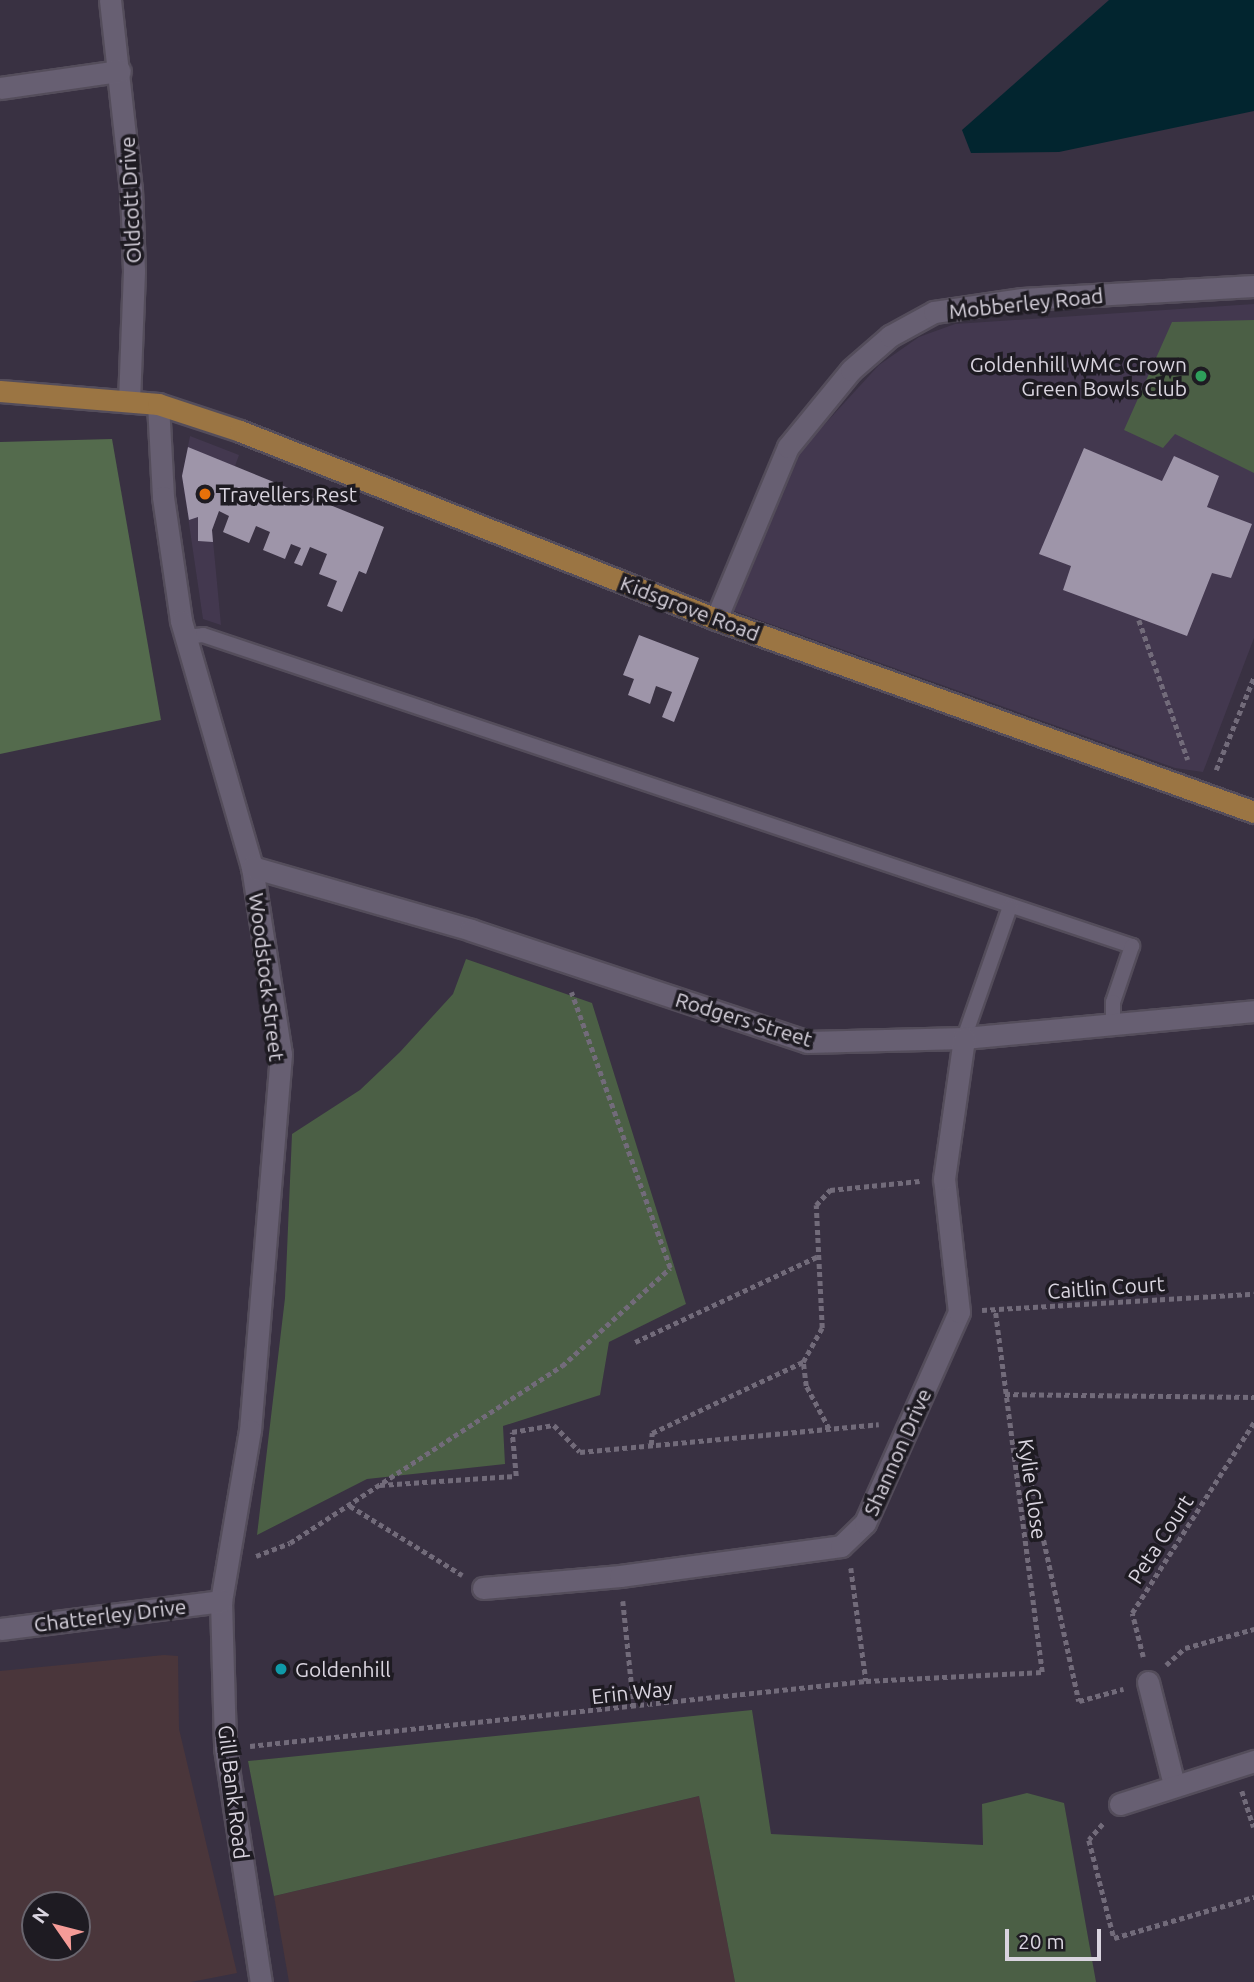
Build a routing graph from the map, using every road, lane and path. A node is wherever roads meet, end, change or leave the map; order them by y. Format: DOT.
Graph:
graph roads {
  1 [pos="110,0"];
  2 [pos="120,71"];
  3 [pos="0,88"];
  4 [pos="1254,286"];
  5 [pos="0,391"];
  6 [pos="129,400"];
  7 [pos="158,404"];
  8 [pos="716,619"];
  9 [pos="1139,620"];
  10 [pos="185,637"];
  11 [pos="1254,677"];
  12 [pos="1202,793"];
  13 [pos="1254,811"];
  14 [pos="252,867"];
  15 [pos="1010,907"];
  16 [pos="559,960"];
  17 [pos="1254,1011"];
  18 [pos="1113,1024"];
  19 [pos="964,1038"];
  20 [pos="944,1179"];
  21 [pos="818,1256"];
  22 [pos="1254,1294"];
  23 [pos="995,1310"];
  24 [pos="959,1312"];
  25 [pos="635,1342"];
  26 [pos="803,1362"];
  27 [pos="1005,1394"];
  28 [pos="1254,1397"];
  29 [pos="913,1421"];
  30 [pos="1254,1422"];
  31 [pos="829,1429"];
  32 [pos="651,1445"];
  33 [pos="1012,1450"];
  34 [pos="379,1485"];
  35 [pos="350,1506"];
  36 [pos="847,1540"];
  37 [pos="229,1566"];
  38 [pos="620,1576"];
  39 [pos="483,1588"];
  40 [pos="221,1601"];
  41 [pos="0,1629"];
  42 [pos="1254,1629"];
  43 [pos="1042,1672"];
  44 [pos="866,1681"];
  45 [pos="1149,1682"];
  46 [pos="634,1708"];
  47 [pos="225,1748"];
  48 [pos="1244,1764"];
  49 [pos="1174,1785"];
  50 [pos="1120,1804"];
  51 [pos="1254,1827"];
  52 [pos="1254,1897"];
  53 [pos="261,1982"];
  1 -- 2 [label="street, Oldcott Drive"];
  2 -- 3 [label="street"];
  2 -- 6 [label="street, Oldcott Drive"];
  4 -- 8 [label="street, Mobberley Road"];
  5 -- 6 [label="main road, Kidsgrove Road"];
  6 -- 7 [label="main road, Kidsgrove Road"];
  7 -- 8 [label="main road, Kidsgrove Road"];
  7 -- 10 [label="street, Woodstock Street"];
  8 -- 12 [label="main road, Kidsgrove Road"];
  9 -- 12 [label="path"];
  10 -- 14 [label="street, Woodstock Street"];
  10 -- 15 [label="lane"];
  11 -- 12 [label="path"];
  12 -- 13 [label="main road, Kidsgrove Road"];
  14 -- 16 [label="street, Rodgers Street"];
  14 -- 37 [label="street, Woodstock Street"];
  15 -- 18 [label="lane"];
  15 -- 19 [label="lane"];
  16 -- 19 [label="street, Rodgers Street"];
  16 -- 34 [label="path"];
  17 -- 18 [label="street, Rodgers Street"];
  18 -- 19 [label="street, Rodgers Street"];
  19 -- 20 [label="street, Shannon Drive"];
  20 -- 21 [label="path"];
  20 -- 24 [label="street, Shannon Drive"];
  21 -- 25 [label="path"];
  21 -- 26 [label="path"];
  22 -- 23 [label="path, Caitlin Court"];
  23 -- 24 [label="path, Caitlin Court"];
  23 -- 27 [label="path, Kylie Close"];
  24 -- 29 [label="street, Shannon Drive"];
  26 -- 31 [label="path"];
  26 -- 32 [label="path"];
  27 -- 28 [label="path"];
  27 -- 33 [label="path, Kylie Close"];
  29 -- 31 [label="path"];
  29 -- 36 [label="street, Shannon Drive"];
  30 -- 45 [label="path, Peta Court"];
  31 -- 32 [label="path"];
  32 -- 34 [label="path"];
  33 -- 43 [label="path, Kylie Close"];
  33 -- 45 [label="path"];
  34 -- 35 [label="path"];
  35 -- 37 [label="path"];
  35 -- 39 [label="path"];
  36 -- 38 [label="street"];
  36 -- 44 [label="path"];
  37 -- 40 [label="street, Woodstock Street"];
  38 -- 39 [label="street"];
  38 -- 46 [label="path"];
  40 -- 41 [label="street, Chatterley Drive"];
  40 -- 47 [label="street, Gill Bank Road"];
  42 -- 45 [label="path"];
  43 -- 44 [label="path, Erin Way"];
  44 -- 46 [label="path, Erin Way"];
  45 -- 49 [label="street"];
  46 -- 47 [label="path, Erin Way"];
  47 -- 53 [label="street, Gill Bank Road"];
  48 -- 49 [label="street"];
  48 -- 51 [label="path"];
  49 -- 50 [label="street"];
  50 -- 52 [label="path"];
}
